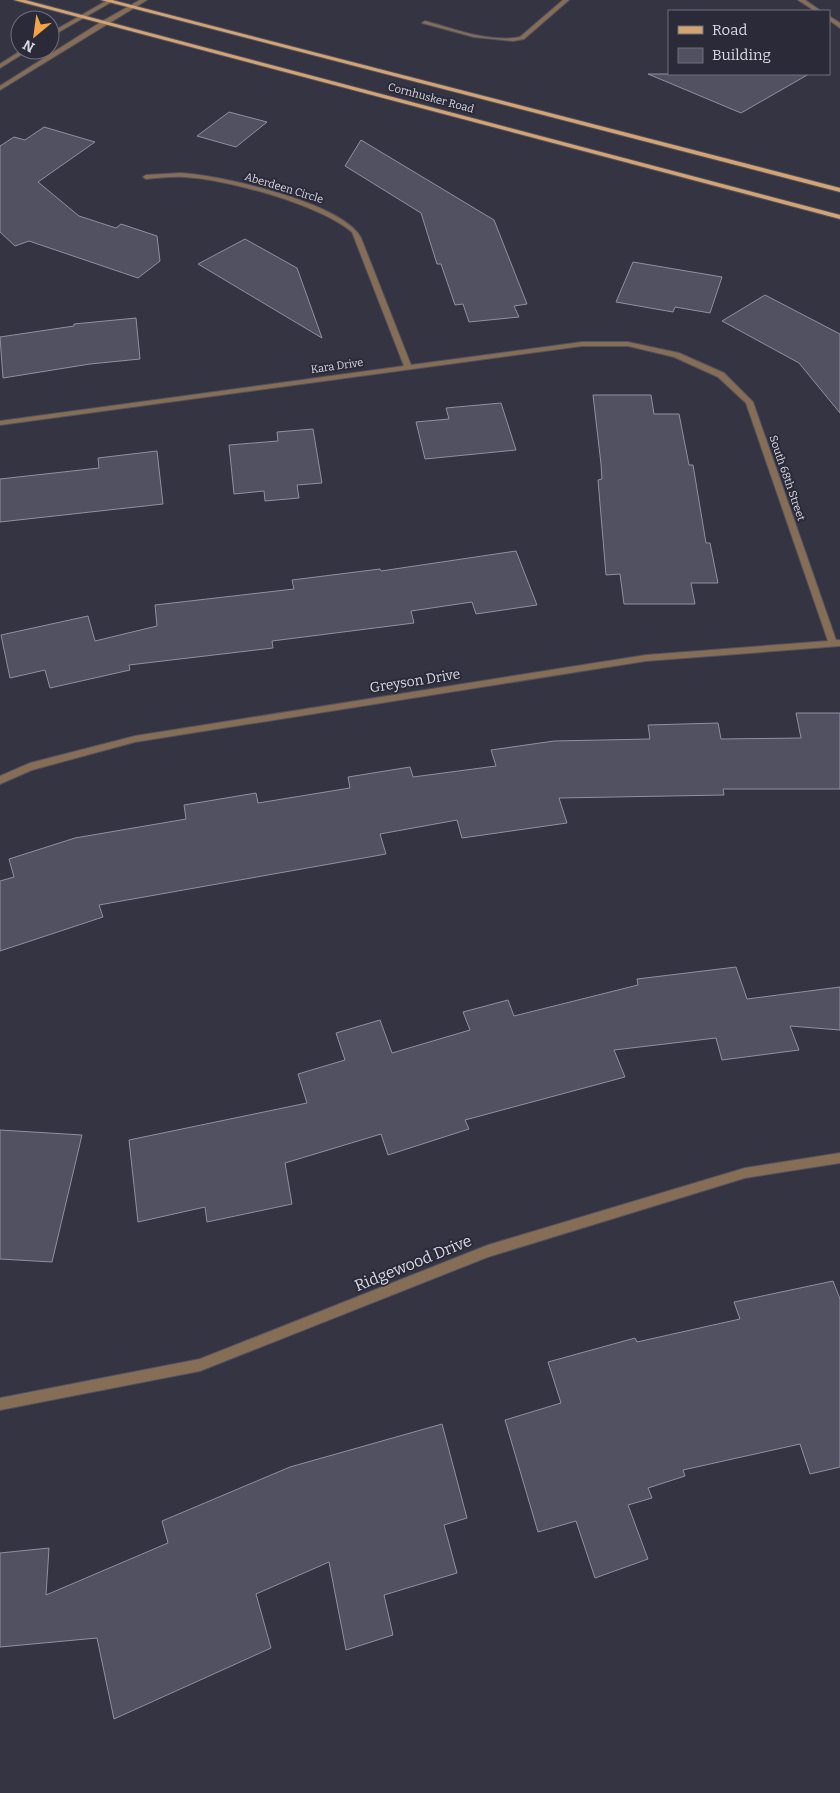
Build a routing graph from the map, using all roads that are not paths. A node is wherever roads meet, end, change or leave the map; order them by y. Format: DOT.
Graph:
graph roads {
  1 [pos="17,0"];
  2 [pos="144,0"];
  3 [pos="566,0"];
  4 [pos="802,0"];
  5 [pos="108,1"];
  6 [pos="132,8"];
  7 [pos="817,10"];
  8 [pos="80,17"];
  9 [pos="425,22"];
  10 [pos="103,23"];
  11 [pos="60,29"];
  12 [pos="0,88"];
  13 [pos="146,177"];
  14 [pos="840,190"];
  15 [pos="840,217"];
  16 [pos="676,355"];
  17 [pos="408,367"];
  18 [pos="0,423"];
  19 [pos="837,644"];
  20 [pos="0,780"];
  21 [pos="840,1158"];
  22 [pos="0,1404"];
  1 -- 8 [label="main road, Cornhusker Road"];
  2 -- 6 [label="street"];
  3 -- 9 [label="street"];
  4 -- 7 [label="street"];
  5 -- 6 [label="main road, Cornhusker Road"];
  5 -- 8 [label="street"];
  6 -- 10 [label="street"];
  6 -- 14 [label="main road, Cornhusker Road"];
  8 -- 10 [label="main road, Cornhusker Road"];
  8 -- 11 [label="street"];
  10 -- 12 [label="street"];
  10 -- 15 [label="main road, Cornhusker Road"];
  13 -- 17 [label="street, Aberdeen Circle"];
  16 -- 17 [label="street, Kara Drive"];
  16 -- 19 [label="street, South 68th Street"];
  17 -- 18 [label="street, Kara Drive"];
  19 -- 20 [label="street, Greyson Drive"];
  21 -- 22 [label="street, Ridgewood Drive"];
}
